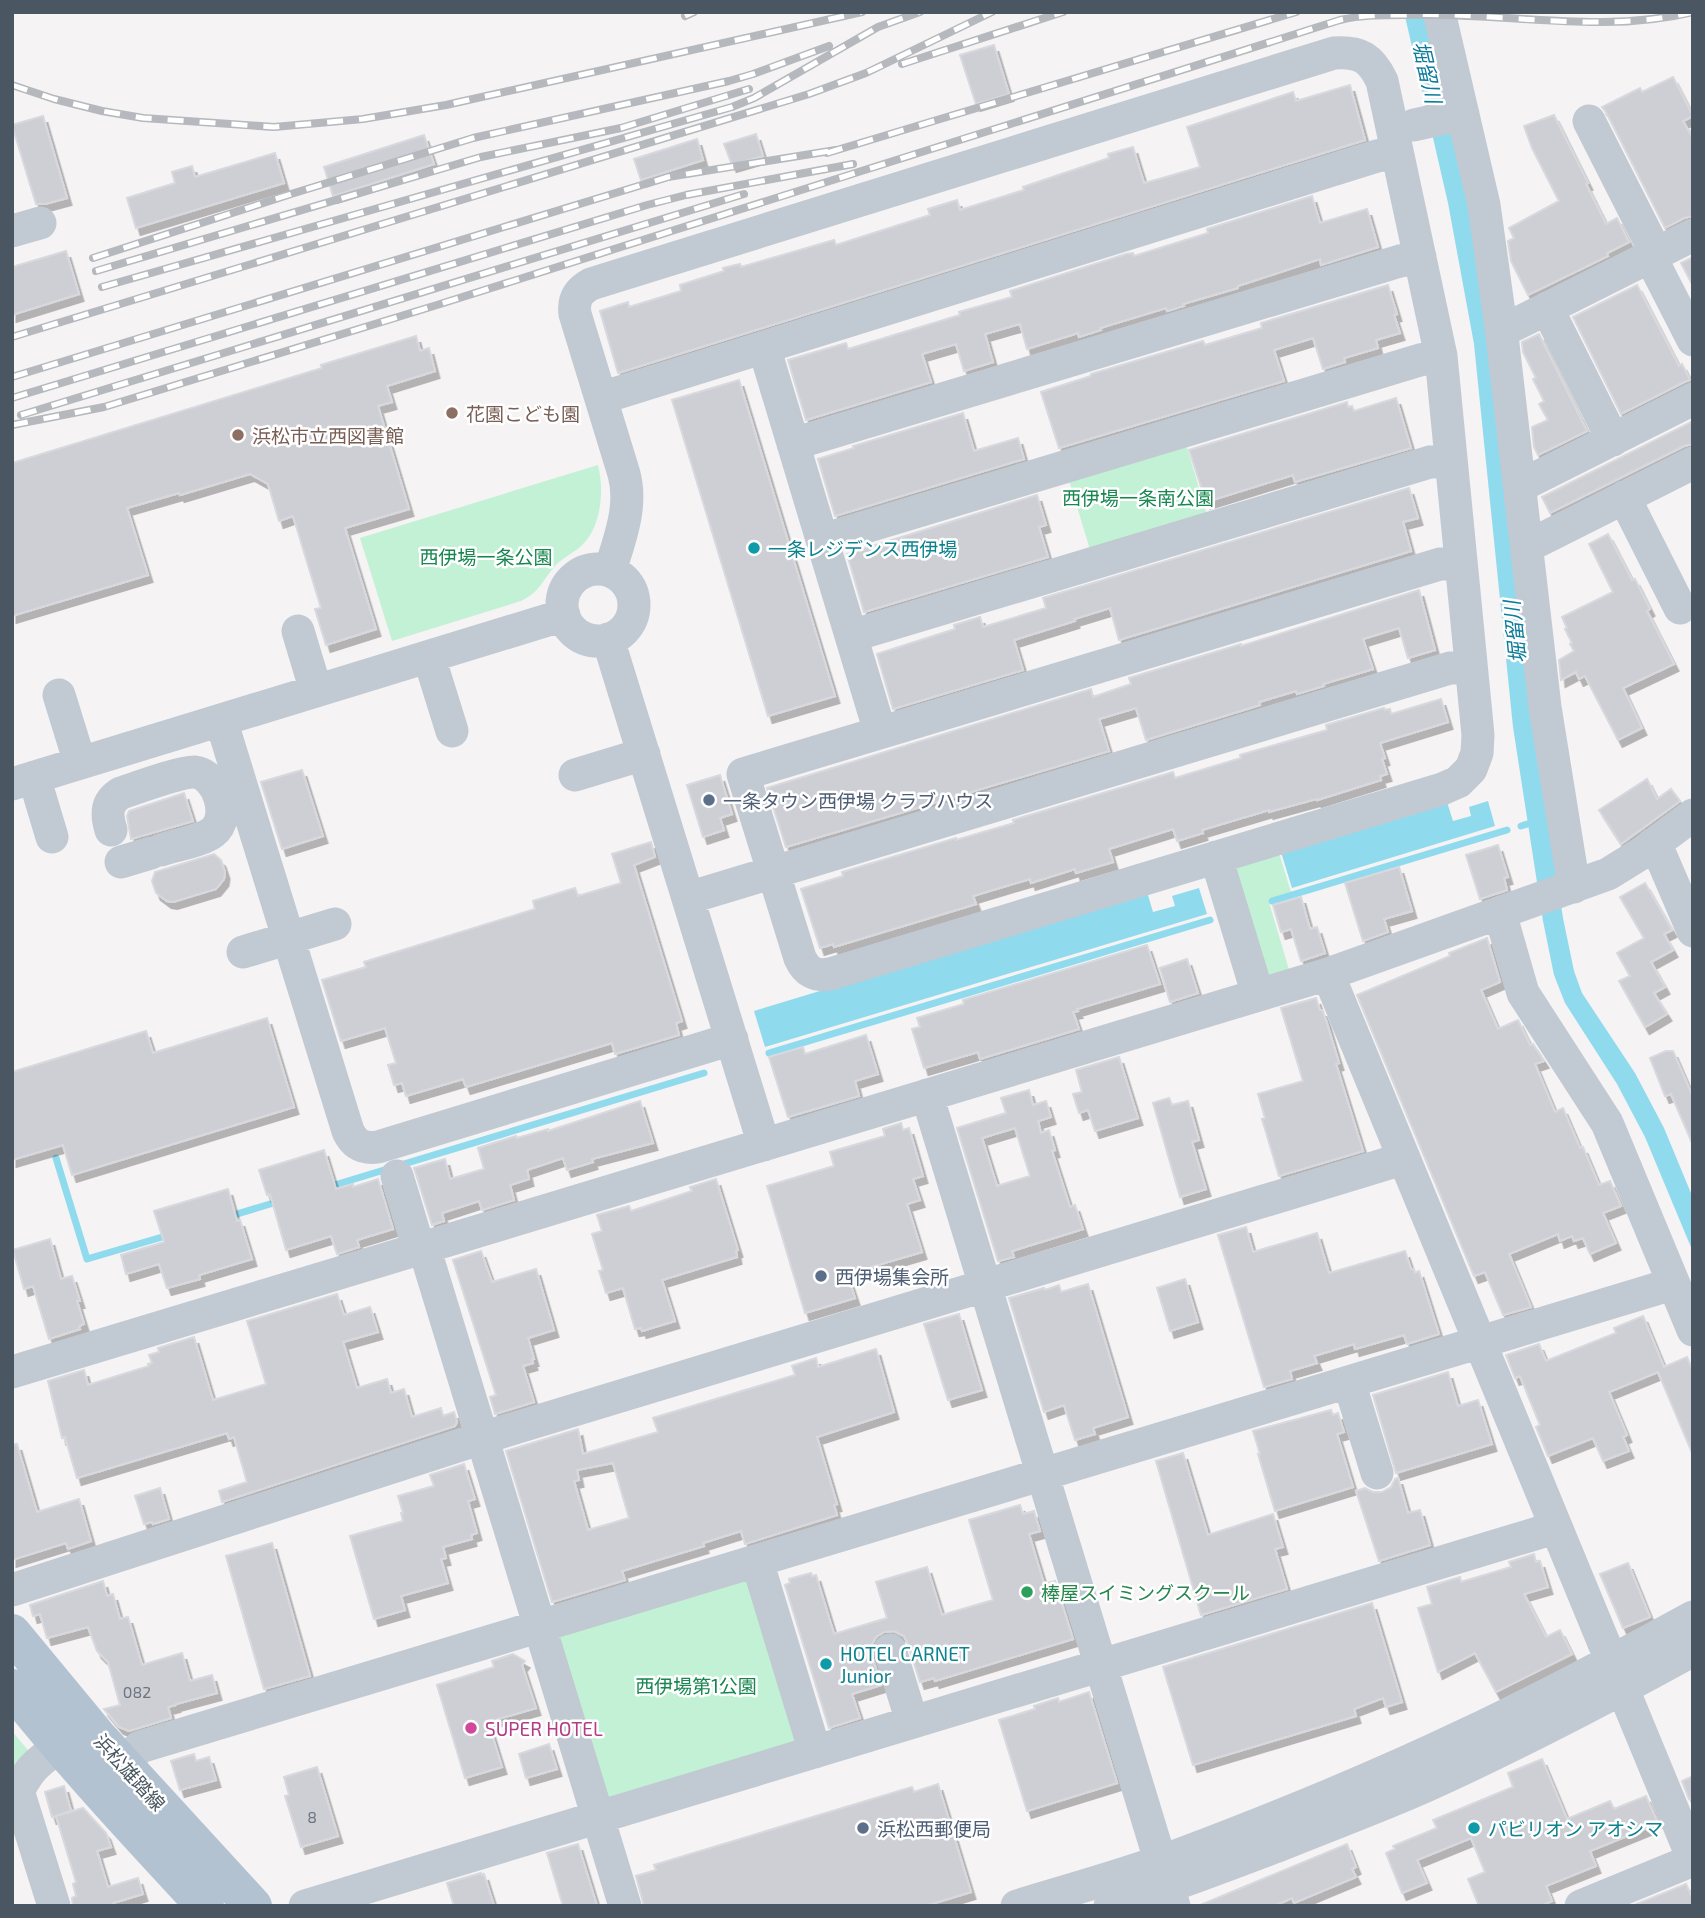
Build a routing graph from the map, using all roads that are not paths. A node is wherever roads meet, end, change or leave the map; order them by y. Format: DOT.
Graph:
graph roads {
  1 [pos="1439,12"];
  2 [pos="1460,114"];
  3 [pos="1589,121"];
  4 [pos="1406,138"];
  5 [pos="1693,235"];
  6 [pos="1653,255"];
  7 [pos="1420,257"];
  8 [pos="1546,308"];
  9 [pos="1501,327"];
  10 [pos="1693,340"];
  11 [pos="764,347"];
  12 [pos="1441,356"];
  13 [pos="601,398"];
  14 [pos="1693,399"];
  15 [pos="1613,440"];
  16 [pos="793,444"];
  17 [pos="1451,460"];
  18 [pos="1693,463"];
  19 [pos="1519,483"];
  20 [pos="1624,497"];
  21 [pos="822,540"];
  22 [pos="1526,542"];
  23 [pos="1461,562"];
  24 [pos="610,571"];
  25 [pos="1680,608"];
  26 [pos="564,615"];
  27 [pos="298,631"];
  28 [pos="851,636"];
  29 [pos="608,639"];
  30 [pos="429,657"];
  31 [pos="1471,666"];
  32 [pos="316,691"];
  33 [pos="59,695"];
  34 [pos="221,720"];
  35 [pos="452,732"];
  36 [pos="880,732"];
  37 [pos="644,754"];
  38 [pos="80,763"];
  39 [pos="575,775"];
  40 [pos="23,781"];
  41 [pos="1693,815"];
  42 [pos="111,830"];
  43 [pos="52,837"];
  44 [pos="1653,844"];
  45 [pos="144,855"];
  46 [pos="1216,857"];
  47 [pos="773,872"];
  48 [pos="1571,888"];
  49 [pos="688,898"];
  50 [pos="1515,908"];
  51 [pos="335,924"];
  52 [pos="1693,931"];
  53 [pos="288,938"];
  54 [pos="243,952"];
  55 [pos="1328,974"];
  56 [pos="1258,995"];
  57 [pos="732,1039"];
  58 [pos="927,1095"];
  59 [pos="764,1144"];
  60 [pos="1403,1157"];
  61 [pos="397,1176"];
  62 [pos="422,1248"];
  63 [pos="1673,1282"];
  64 [pos="985,1286"];
  65 [pos="1693,1330"];
  66 [pos="1480,1342"];
  67 [pos="12,1372"];
  68 [pos="1349,1382"];
  69 [pos="482,1438"];
  70 [pos="1377,1473"];
  71 [pos="1043,1474"];
  72 [pos="1555,1526"];
  73 [pos="757,1561"];
  74 [pos="12,1590"];
  75 [pos="1693,1617"];
  76 [pos="540,1627"];
  77 [pos="12,1634"];
  78 [pos="891,1650"];
  79 [pos="1693,1650"];
  80 [pos="1101,1665"];
  81 [pos="1617,1675"];
  82 [pos="14,1694"];
  83 [pos="912,1722"];
  84 [pos="59,1746"];
  85 [pos="815,1752"];
  86 [pos="122,1764"];
  87 [pos="14,1789"];
  88 [pos="598,1817"];
  89 [pos="1693,1859"];
  90 [pos="1168,1885"];
  91 [pos="54,1906"];
  92 [pos="205,1906"];
  93 [pos="253,1906"];
  94 [pos="305,1906"];
  95 [pos="625,1906"];
  96 [pos="1017,1906"];
  97 [pos="1110,1906"];
  98 [pos="1581,1906"];
  1 -- 2 [label="street"];
  2 -- 4 [label="street"];
  2 -- 9 [label="street"];
  3 -- 6 [label="street"];
  4 -- 7 [label="street"];
  4 -- 11 [label="street"];
  4 -- 13 [label="street"];
  5 -- 6 [label="street"];
  6 -- 8 [label="street"];
  6 -- 10 [label="street"];
  7 -- 12 [label="street"];
  7 -- 16 [label="street"];
  8 -- 9 [label="street"];
  8 -- 15 [label="street"];
  9 -- 19 [label="street"];
  11 -- 13 [label="street"];
  11 -- 16 [label="street"];
  12 -- 17 [label="street"];
  12 -- 21 [label="street"];
  13 -- 24 [label="street"];
  14 -- 15 [label="street"];
  15 -- 19 [label="street"];
  16 -- 21 [label="street"];
  17 -- 23 [label="street"];
  17 -- 28 [label="street"];
  18 -- 20 [label="street"];
  19 -- 22 [label="street"];
  20 -- 22 [label="street"];
  20 -- 25 [label="street"];
  21 -- 28 [label="street"];
  22 -- 48 [label="street"];
  23 -- 31 [label="street"];
  23 -- 36 [label="street"];
  24 -- 26 [label="street"];
  24 -- 29 [label="street"];
  26 -- 29 [label="street"];
  26 -- 30 [label="street"];
  27 -- 32 [label="street"];
  28 -- 36 [label="street"];
  29 -- 37 [label="street"];
  30 -- 32 [label="street"];
  30 -- 35 [label="street"];
  31 -- 46 [label="street"];
  31 -- 47 [label="street"];
  32 -- 34 [label="street"];
  33 -- 38 [label="street"];
  34 -- 38 [label="street"];
  34 -- 53 [label="street"];
  36 -- 47 [label="street"];
  37 -- 39 [label="street"];
  37 -- 49 [label="street"];
  38 -- 40 [label="street"];
  40 -- 43 [label="street"];
  41 -- 44 [label="street"];
  42 -- 45 [label="street"];
  44 -- 48 [label="street"];
  44 -- 52 [label="street"];
  46 -- 47 [label="street"];
  46 -- 56 [label="street"];
  47 -- 49 [label="street"];
  48 -- 50 [label="street"];
  49 -- 57 [label="street"];
  50 -- 55 [label="street"];
  50 -- 63 [label="street"];
  51 -- 53 [label="street"];
  53 -- 54 [label="street"];
  53 -- 57 [label="street"];
  55 -- 56 [label="street"];
  55 -- 60 [label="street"];
  56 -- 58 [label="street"];
  57 -- 59 [label="street"];
  58 -- 59 [label="street"];
  58 -- 64 [label="street"];
  59 -- 62 [label="street"];
  60 -- 64 [label="street"];
  60 -- 66 [label="street"];
  61 -- 62 [label="street"];
  62 -- 67 [label="street"];
  62 -- 69 [label="street"];
  63 -- 65 [label="street"];
  63 -- 66 [label="street"];
  64 -- 69 [label="street"];
  64 -- 71 [label="street"];
  66 -- 68 [label="street"];
  66 -- 72 [label="street"];
  68 -- 70 [label="street"];
  68 -- 71 [label="street"];
  69 -- 74 [label="street"];
  69 -- 76 [label="street"];
  71 -- 73 [label="street"];
  71 -- 80 [label="street"];
  72 -- 80 [label="street"];
  72 -- 81 [label="street"];
  73 -- 76 [label="street"];
  73 -- 85 [label="street"];
  75 -- 81 [label="street"];
  76 -- 86 [label="street"];
  76 -- 88 [label="street"];
  77 -- 84 [label="street"];
  77 -- 86 [label="main road, 浜松雄踏線"];
  78 -- 83 [label="street"];
  79 -- 81 [label="street"];
  80 -- 83 [label="street"];
  80 -- 90 [label="street"];
  81 -- 89 [label="street"];
  81 -- 90 [label="street"];
  82 -- 84 [label="main road, 浜松雄踏線"];
  83 -- 85 [label="street"];
  84 -- 87 [label="street"];
  84 -- 92 [label="main road, 浜松雄踏線"];
  85 -- 88 [label="street"];
  86 -- 93 [label="main road, 浜松雄踏線"];
  87 -- 91 [label="street"];
  88 -- 94 [label="street"];
  88 -- 95 [label="street"];
  89 -- 98 [label="street"];
  90 -- 96 [label="street"];
  90 -- 97 [label="street"];
}
